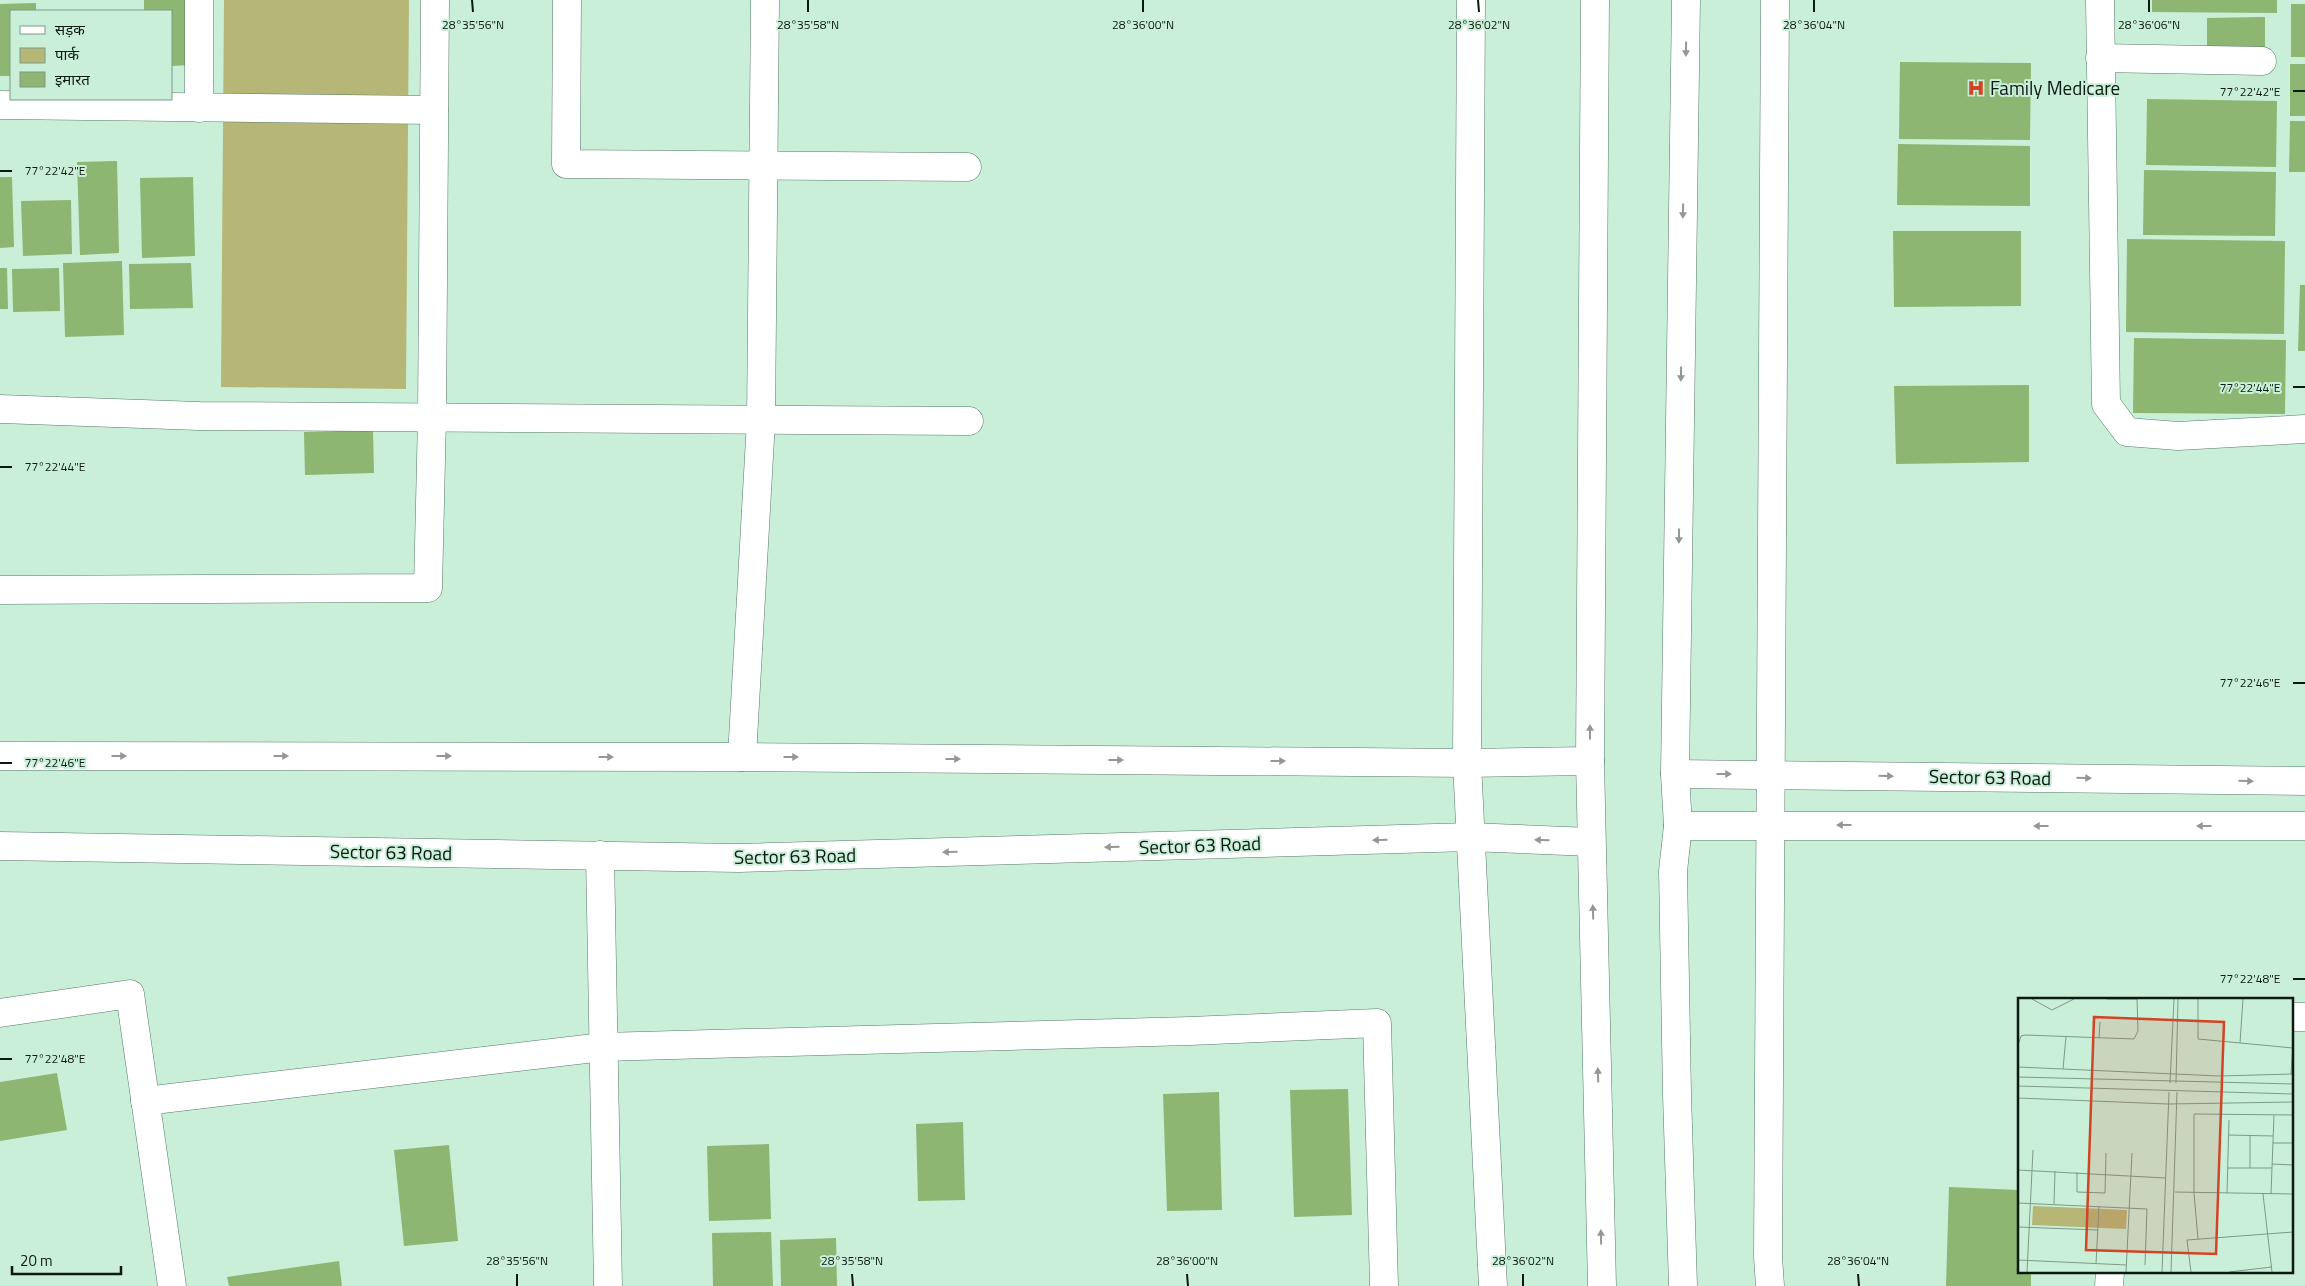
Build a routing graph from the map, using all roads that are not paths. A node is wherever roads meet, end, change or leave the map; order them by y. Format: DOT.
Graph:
graph roads {
  1 [pos="199,0"];
  2 [pos="435,0"];
  3 [pos="567,0"];
  4 [pos="765,0"];
  5 [pos="1471,0"];
  6 [pos="1595,0"];
  7 [pos="1686,0"];
  8 [pos="1775,0"];
  9 [pos="2100,0"];
  10 [pos="2100,58"];
  11 [pos="2262,61"];
  12 [pos="0,105"];
  13 [pos="199,108"];
  14 [pos="434,110"];
  15 [pos="763,166"];
  16 [pos="967,167"];
  17 [pos="0,409"];
  18 [pos="432,418"];
  19 [pos="761,421"];
  20 [pos="969,421"];
  21 [pos="2305,429"];
  22 [pos="0,590"];
  23 [pos="0,756"];
  24 [pos="742,757"];
  25 [pos="1590,761"];
  26 [pos="1467,763"];
  27 [pos="1675,774"];
  28 [pos="1771,774"];
  29 [pos="2305,781"];
  30 [pos="1770,825"];
  31 [pos="1678,826"];
  32 [pos="2305,826"];
  33 [pos="1470,837"];
  34 [pos="1591,842"];
  35 [pos="0,846"];
  36 [pos="600,855"];
  37 [pos="0,1013"];
  38 [pos="2292,1016"];
  39 [pos="2305,1017"];
  40 [pos="603,1046"];
  41 [pos="145,1101"];
  42 [pos="172,1286"];
  43 [pos="608,1286"];
  44 [pos="1384,1286"];
  45 [pos="1493,1286"];
  46 [pos="1602,1286"];
  47 [pos="1683,1286"];
  48 [pos="1770,1286"];
  1 -- 13 [label="street"];
  2 -- 14 [label="street"];
  3 -- 15 [label="street"];
  4 -- 15 [label="street"];
  5 -- 26 [label="street"];
  25 -- 6 [label="street, one-way"];
  7 -- 27 [label="street, one-way"];
  8 -- 28 [label="street"];
  9 -- 10 [label="street"];
  10 -- 11 [label="street"];
  10 -- 21 [label="street"];
  12 -- 13 [label="street"];
  13 -- 14 [label="street"];
  14 -- 18 [label="street"];
  15 -- 16 [label="street"];
  15 -- 19 [label="street"];
  17 -- 18 [label="street"];
  18 -- 19 [label="street"];
  18 -- 22 [label="street"];
  19 -- 20 [label="street"];
  19 -- 24 [label="street"];
  23 -- 24 [label="street, one-way"];
  24 -- 26 [label="street, one-way"];
  25 -- 26 [label="street"];
  25 -- 34 [label="street"];
  26 -- 33 [label="street"];
  27 -- 28 [label="street, Sector 63 Road, one-way"];
  27 -- 31 [label="street"];
  28 -- 29 [label="street, Sector 63 Road, one-way"];
  28 -- 30 [label="street"];
  30 -- 31 [label="street"];
  32 -- 30 [label="street, one-way"];
  30 -- 48 [label="street"];
  31 -- 47 [label="street"];
  34 -- 33 [label="street, Sector 63 Road, one-way"];
  33 -- 36 [label="street, Sector 63 Road, one-way"];
  33 -- 45 [label="street"];
  46 -- 34 [label="street, one-way"];
  35 -- 36 [label="street, Sector 63 Road"];
  36 -- 40 [label="street"];
  37 -- 41 [label="street"];
  38 -- 39 [label="street"];
  40 -- 41 [label="street"];
  40 -- 43 [label="street"];
  40 -- 44 [label="street"];
  41 -- 42 [label="street"];
}
